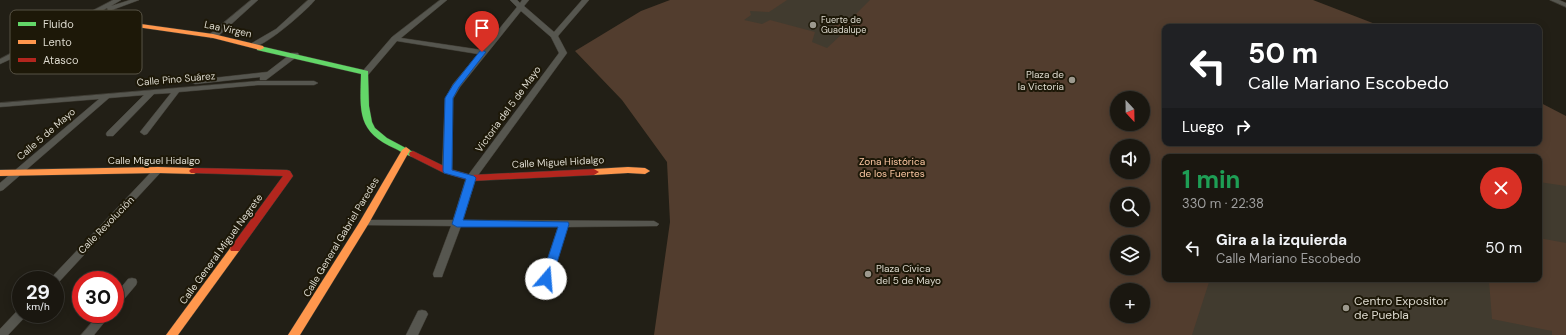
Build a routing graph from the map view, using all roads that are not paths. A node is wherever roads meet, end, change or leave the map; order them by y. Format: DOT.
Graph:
graph roads {
  1 [pos="118,0"];
  2 [pos="136,0"];
  3 [pos="254,0"];
  4 [pos="312,0"];
  5 [pos="444,0"];
  6 [pos="513,0"];
  7 [pos="526,0"];
  8 [pos="586,0"];
  9 [pos="1553,0"];
  10 [pos="1566,5"];
  11 [pos="520,6"];
  12 [pos="100,10"];
  13 [pos="108,10"];
  14 [pos="142,26"];
  15 [pos="213,36"];
  16 [pos="554,36"];
  17 [pos="395,39"];
  18 [pos="255,45"];
  19 [pos="482,52"];
  20 [pos="294,55"];
  21 [pos="10,57"];
  22 [pos="0,62"];
  23 [pos="365,73"];
  24 [pos="267,74"];
  25 [pos="209,81"];
  26 [pos="258,83"];
  27 [pos="314,83"];
  28 [pos="203,88"];
  29 [pos="177,90"];
  30 [pos="152,92"];
  31 [pos="109,94"];
  32 [pos="0,105"];
  33 [pos="144,132"];
  34 [pos="110,134"];
  35 [pos="406,150"];
  36 [pos="158,170"];
  37 [pos="447,171"];
  38 [pos="645,171"];
  39 [pos="0,173"];
  40 [pos="18,173"];
  41 [pos="288,176"];
  42 [pos="471,178"];
  43 [pos="0,188"];
  44 [pos="364,222"];
  45 [pos="457,224"];
  46 [pos="564,224"];
  47 [pos="654,224"];
  48 [pos="63,271"];
  49 [pos="438,274"];
  50 [pos="546,279"];
  51 [pos="132,282"];
  52 [pos="124,291"];
  53 [pos="422,314"];
  54 [pos="13,323"];
  55 [pos="97,323"];
  56 [pos="2,335"];
  57 [pos="87,335"];
  58 [pos="172,335"];
  59 [pos="294,335"];
  60 [pos="412,335"];
  1 -- 12 [label="street"];
  2 -- 13 [label="street"];
  3 -- 15 [label="street"];
  4 -- 18 [label="street"];
  5 -- 17 [label="street"];
  6 -- 11 [label="street"];
  7 -- 11 [label="street"];
  8 -- 16 [label="street"];
  9 -- 10 [label="street"];
  11 -- 16 [label="street"];
  11 -- 19 [label="street"];
  14 -- 15 [label="street, Laa Virgen"];
  15 -- 18 [label="street, Laa Virgen"];
  16 -- 42 [label="street, Victoria del 5 de Mayo"];
  17 -- 19 [label="street"];
  17 -- 23 [label="street"];
  18 -- 20 [label="street, Laa Virgen"];
  19 -- 37 [label="street"];
  20 -- 23 [label="street, Laa Virgen"];
  20 -- 24 [label="street, Calle Pino Suárez"];
  21 -- 22 [label="street"];
  23 -- 35 [label="street, Calle Miguel Hidalgo"];
  24 -- 25 [label="street, Calle Pino Suárez"];
  24 -- 26 [label="street, Calle Pino Suárez"];
  25 -- 28 [label="street"];
  25 -- 31 [label="street, Calle Pino Suárez"];
  26 -- 27 [label="street"];
  26 -- 28 [label="street, Calle Pino Suárez"];
  28 -- 29 [label="street, Calle Pino Suárez"];
  29 -- 30 [label="street, Calle Pino Suárez"];
  29 -- 33 [label="street"];
  30 -- 31 [label="street, Calle Pino Suárez"];
  30 -- 34 [label="street"];
  31 -- 32 [label="street, Calle Pino Suárez"];
  31 -- 40 [label="street, Calle 5 de Mayo"];
  35 -- 37 [label="street, Calle Miguel Hidalgo"];
  35 -- 44 [label="street, Calle General Gabriel Paredes"];
  36 -- 40 [label="street, Calle Miguel Hidalgo"];
  36 -- 41 [label="street, Calle Miguel Hidalgo"];
  36 -- 48 [label="street, Calle Revolución"];
  37 -- 42 [label="street, Calle Miguel Hidalgo"];
  38 -- 42 [label="street, Calle Miguel Hidalgo"];
  39 -- 40 [label="street, Calle Miguel Hidalgo"];
  40 -- 43 [label="street, Calle 5 de Mayo"];
  41 -- 58 [label="street, Calle General Miguel Negrete"];
  42 -- 45 [label="street, Victoria del 5 de Mayo"];
  44 -- 45 [label="street"];
  44 -- 59 [label="street, Calle General Gabriel Paredes"];
  45 -- 46 [label="street"];
  45 -- 49 [label="street, Victoria del 5 de Mayo"];
  46 -- 47 [label="street"];
  46 -- 50 [label="street"];
  51 -- 52 [label="street"];
  53 -- 60 [label="street"];
  54 -- 56 [label="street"];
  55 -- 57 [label="street"];
}
